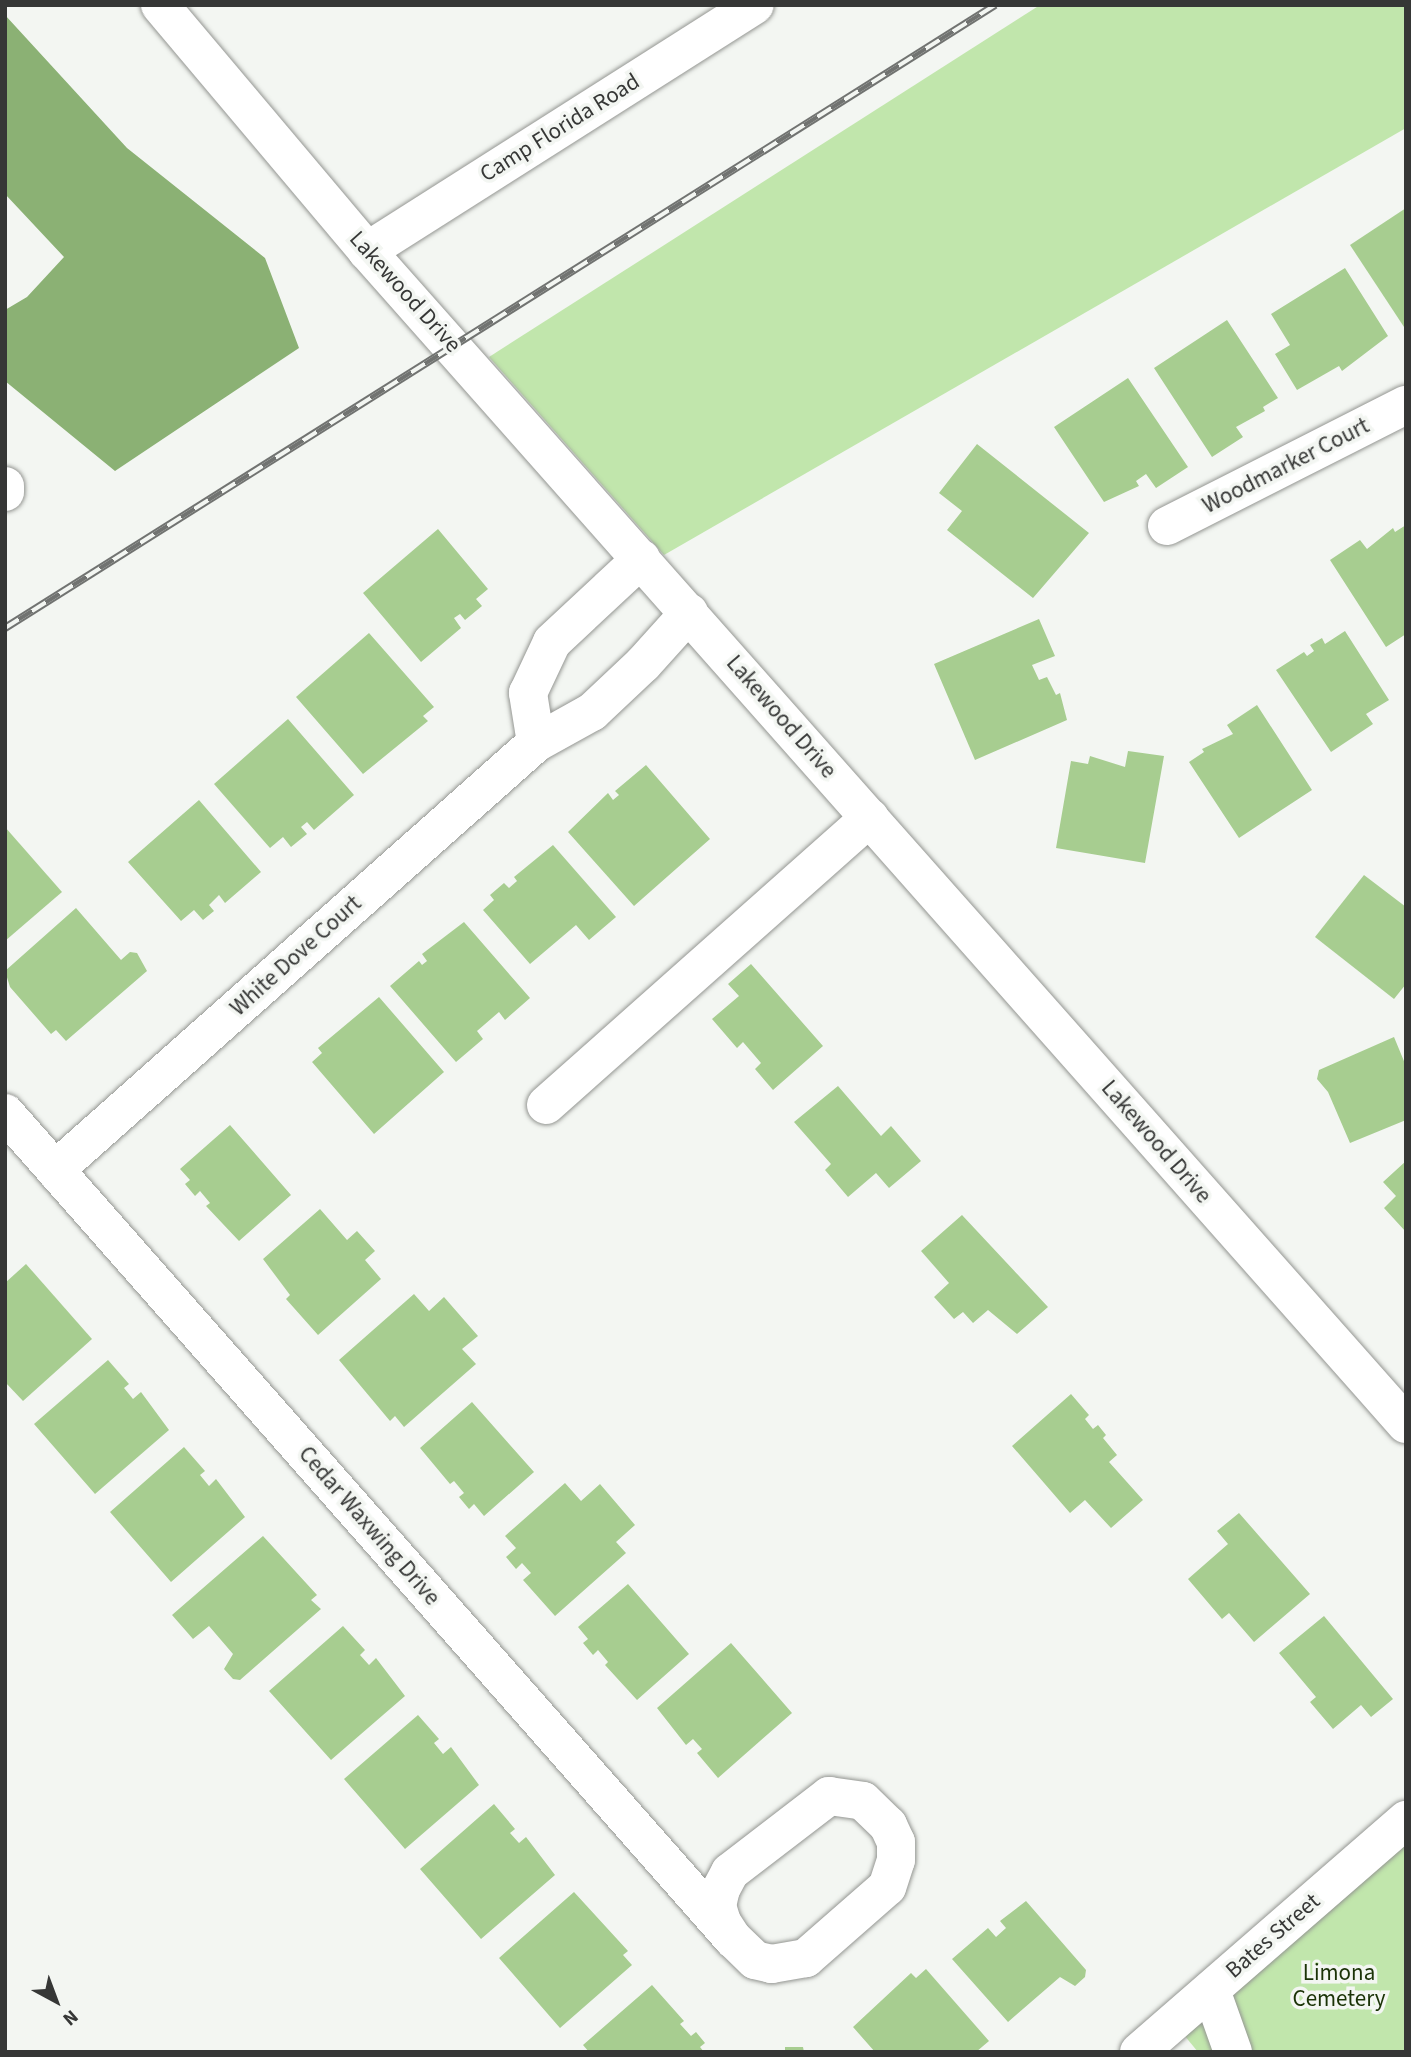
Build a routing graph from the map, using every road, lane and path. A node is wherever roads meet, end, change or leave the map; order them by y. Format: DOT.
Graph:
graph roads {
  1 [pos="160,5"];
  2 [pos="754,5"];
  3 [pos="367,251"];
  4 [pos="1406,405"];
  5 [pos="5,486"];
  6 [pos="5,492"];
  7 [pos="1167,526"];
  8 [pos="641,559"];
  9 [pos="689,613"];
  10 [pos="536,743"];
  11 [pos="870,817"];
  12 [pos="546,1105"];
  13 [pos="5,1113"];
  14 [pos="55,1170"];
  15 [pos="1406,1424"];
  16 [pos="1406,1820"];
  17 [pos="733,1939"];
  18 [pos="1211,1990"];
  19 [pos="1139,2052"];
  20 [pos="1233,2052"];
  1 -- 3 [label="street, Lakewood Drive"];
  2 -- 3 [label="street, Camp Florida Road"];
  3 -- 8 [label="street, Lakewood Drive"];
  4 -- 7 [label="street, Woodmarker Court"];
  5 -- 6 [label="street"];
  8 -- 9 [label="street, Lakewood Drive"];
  8 -- 10 [label="street"];
  9 -- 10 [label="street, White Dove Court"];
  9 -- 11 [label="street, Lakewood Drive"];
  10 -- 14 [label="street, White Dove Court"];
  11 -- 12 [label="street"];
  11 -- 15 [label="street, Lakewood Drive"];
  13 -- 14 [label="street, Cedar Waxwing Drive"];
  14 -- 17 [label="street, Cedar Waxwing Drive"];
  16 -- 18 [label="street, Bates Street"];
  17 -- 17 [label="street"];
  18 -- 19 [label="street, Bates Street"];
  18 -- 20 [label="street"];
}
